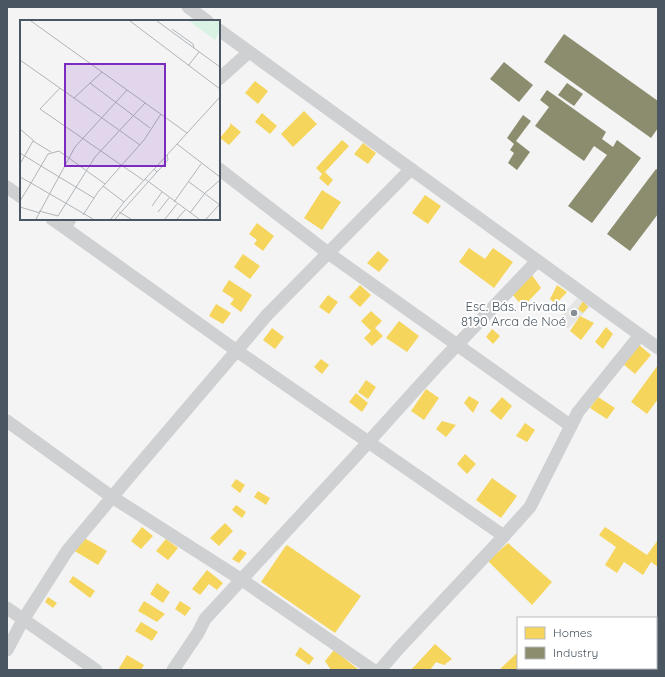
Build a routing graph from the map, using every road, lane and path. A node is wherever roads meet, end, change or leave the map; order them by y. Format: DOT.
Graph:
graph roads {
  1 [pos="188,7"];
  2 [pos="206,20"];
  3 [pos="220,31"];
  4 [pos="249,52"];
  5 [pos="220,78"];
  6 [pos="411,169"];
  7 [pos="220,170"];
  8 [pos="7,187"];
  9 [pos="20,196"];
  10 [pos="55,220"];
  11 [pos="67,224"];
  12 [pos="328,253"];
  13 [pos="537,261"];
  14 [pos="640,335"];
  15 [pos="457,346"];
  16 [pos="658,348"];
  17 [pos="237,351"];
  18 [pos="7,421"];
  19 [pos="571,426"];
  20 [pos="368,442"];
  21 [pos="112,497"];
  22 [pos="504,536"];
  23 [pos="242,580"];
  24 [pos="7,608"];
  25 [pos="23,620"];
  26 [pos="7,650"];
  27 [pos="96,670"];
  28 [pos="173,670"];
  29 [pos="373,670"];
  30 [pos="380,670"];
  1 -- 2 [label="street"];
  3 -- 4 [label="street"];
  4 -- 5 [label="street"];
  4 -- 6 [label="street"];
  6 -- 12 [label="street"];
  6 -- 13 [label="street"];
  7 -- 12 [label="street"];
  8 -- 9 [label="street"];
  10 -- 11 [label="street"];
  11 -- 17 [label="street"];
  12 -- 15 [label="street"];
  12 -- 17 [label="street"];
  13 -- 14 [label="street"];
  13 -- 15 [label="street"];
  14 -- 16 [label="street"];
  14 -- 19 [label="street"];
  15 -- 19 [label="street"];
  15 -- 20 [label="street"];
  17 -- 20 [label="street"];
  17 -- 21 [label="street"];
  18 -- 21 [label="street"];
  19 -- 22 [label="street"];
  20 -- 22 [label="street"];
  20 -- 23 [label="street"];
  21 -- 23 [label="street"];
  21 -- 25 [label="street"];
  22 -- 30 [label="street"];
  23 -- 28 [label="street"];
  23 -- 29 [label="street"];
  24 -- 25 [label="street"];
  25 -- 26 [label="street"];
  25 -- 27 [label="street"];
}
